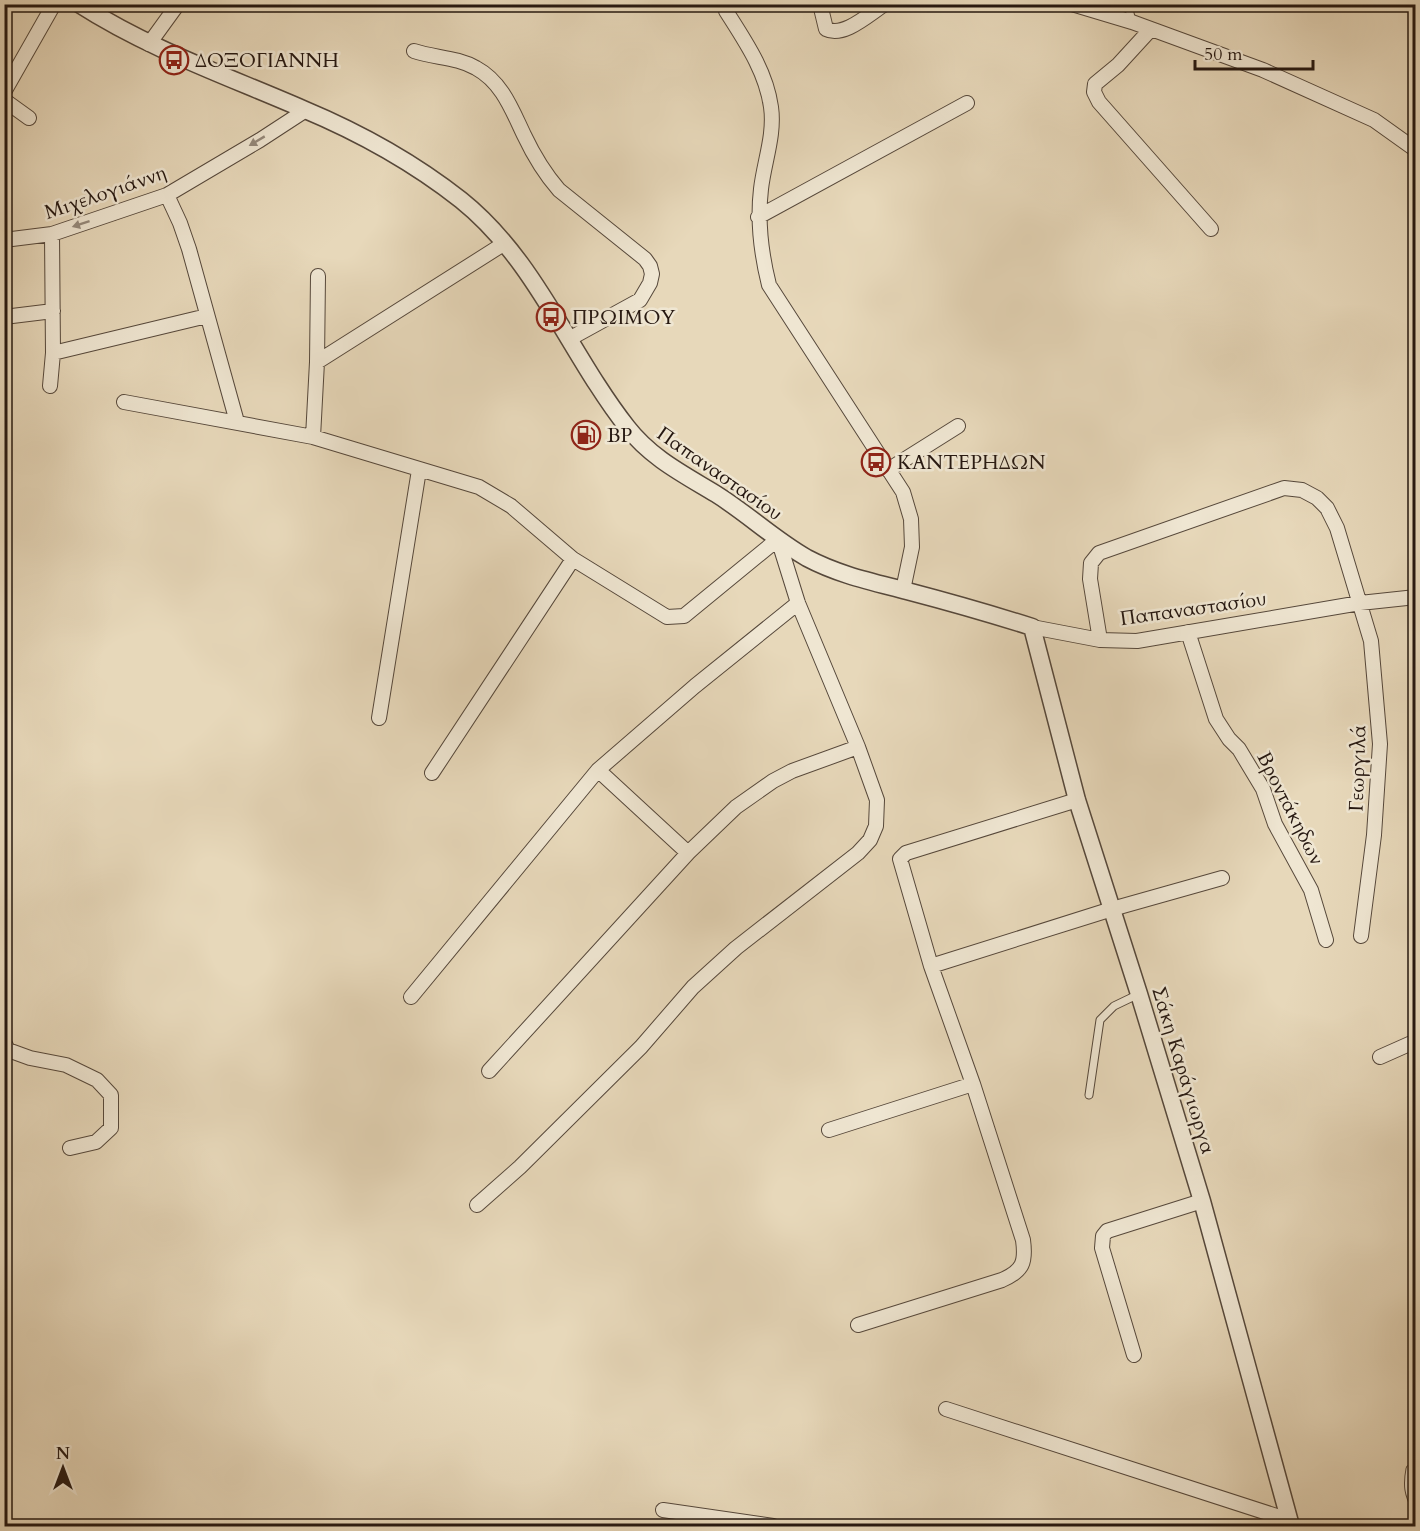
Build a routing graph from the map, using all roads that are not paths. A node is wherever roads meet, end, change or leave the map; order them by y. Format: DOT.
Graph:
graph roads {
  1 [pos="54,4"];
  2 [pos="79,4"];
  3 [pos="178,4"];
  4 [pos="820,4"];
  5 [pos="1072,4"];
  6 [pos="1128,4"];
  7 [pos="878,6"];
  8 [pos="725,7"];
  9 [pos="1132,22"];
  10 [pos="1151,29"];
  11 [pos="149,44"];
  12 [pos="414,51"];
  13 [pos="4,92"];
  14 [pos="4,100"];
  15 [pos="967,103"];
  16 [pos="306,110"];
  17 [pos="29,118"];
  18 [pos="1416,150"];
  19 [pos="167,195"];
  20 [pos="758,217"];
  21 [pos="1211,229"];
  22 [pos="52,234"];
  23 [pos="4,240"];
  24 [pos="505,243"];
  25 [pos="318,276"];
  26 [pos="53,311"];
  27 [pos="207,316"];
  28 [pos="4,317"];
  29 [pos="569,339"];
  30 [pos="53,353"];
  31 [pos="317,362"];
  32 [pos="50,386"];
  33 [pos="124,402"];
  34 [pos="237,422"];
  35 [pos="958,426"];
  36 [pos="313,437"];
  37 [pos="419,470"];
  38 [pos="888,470"];
  39 [pos="778,539"];
  40 [pos="573,559"];
  41 [pos="903,590"];
  42 [pos="1416,597"];
  43 [pos="798,603"];
  44 [pos="1360,603"];
  45 [pos="1032,627"];
  46 [pos="1188,632"];
  47 [pos="1100,640"];
  48 [pos="379,718"];
  49 [pos="858,747"];
  50 [pos="598,770"];
  51 [pos="432,773"];
  52 [pos="1077,800"];
  53 [pos="688,853"];
  54 [pos="1222,878"];
  55 [pos="1112,909"];
  56 [pos="1361,936"];
  57 [pos="1326,940"];
  58 [pos="931,966"];
  59 [pos="1139,994"];
  60 [pos="411,997"];
  61 [pos="1416,1041"];
  62 [pos="4,1042"];
  63 [pos="1380,1057"];
  64 [pos="489,1071"];
  65 [pos="973,1084"];
  66 [pos="1089,1095"];
  67 [pos="829,1130"];
  68 [pos="70,1148"];
  69 [pos="1202,1201"];
  70 [pos="477,1205"];
  71 [pos="858,1325"];
  72 [pos="1134,1355"];
  73 [pos="946,1409"];
  74 [pos="1416,1466"];
  75 [pos="1416,1508"];
  76 [pos="663,1510"];
  77 [pos="1290,1523"];
  78 [pos="772,1527"];
  1 -- 13 [label="street"];
  2 -- 11 [label="street, Παπαναστασίου"];
  3 -- 11 [label="street"];
  4 -- 7 [label="street"];
  5 -- 9 [label="street"];
  6 -- 9 [label="lane"];
  8 -- 20 [label="street"];
  9 -- 10 [label="street"];
  10 -- 18 [label="street"];
  10 -- 21 [label="street"];
  11 -- 16 [label="street, Παπαναστασίου"];
  12 -- 29 [label="street"];
  14 -- 17 [label="street"];
  15 -- 20 [label="street"];
  16 -- 19 [label="street, Μιχελογιάννη, one-way"];
  16 -- 24 [label="street, Παπαναστασίου"];
  19 -- 22 [label="street, Μιχελογιάννη, one-way"];
  19 -- 27 [label="street"];
  20 -- 38 [label="street"];
  22 -- 23 [label="street, Μιχελογιάννη"];
  22 -- 26 [label="street"];
  24 -- 29 [label="street, Παπαναστασίου"];
  24 -- 31 [label="street"];
  25 -- 31 [label="street"];
  26 -- 28 [label="street"];
  26 -- 30 [label="street"];
  27 -- 30 [label="street"];
  27 -- 34 [label="street"];
  29 -- 39 [label="street, Παπαναστασίου"];
  30 -- 32 [label="street"];
  31 -- 36 [label="street"];
  33 -- 34 [label="street"];
  34 -- 36 [label="street"];
  35 -- 38 [label="street"];
  36 -- 37 [label="street"];
  37 -- 40 [label="street"];
  37 -- 48 [label="street"];
  38 -- 41 [label="street"];
  39 -- 40 [label="street"];
  39 -- 41 [label="street, Παπαναστασίου"];
  39 -- 43 [label="street"];
  40 -- 51 [label="street"];
  41 -- 45 [label="street, Παπαναστασίου"];
  42 -- 44 [label="street, Παπαναστασίου"];
  43 -- 49 [label="street"];
  43 -- 50 [label="street"];
  44 -- 46 [label="street, Παπαναστασίου"];
  44 -- 47 [label="street, Γεωργιλά"];
  44 -- 56 [label="street, Γεωργιλά"];
  45 -- 47 [label="street, Παπαναστασίου"];
  45 -- 52 [label="street, Σάκη Καράγιωργα"];
  46 -- 47 [label="street, Παπαναστασίου"];
  46 -- 57 [label="street, Βροντάκηδων"];
  49 -- 53 [label="street"];
  49 -- 70 [label="street"];
  50 -- 53 [label="street"];
  50 -- 60 [label="street"];
  52 -- 55 [label="street, Σάκη Καράγιωργα"];
  52 -- 58 [label="street"];
  53 -- 64 [label="street"];
  54 -- 55 [label="street"];
  55 -- 58 [label="street"];
  55 -- 59 [label="street, Σάκη Καράγιωργα"];
  58 -- 65 [label="street"];
  59 -- 66 [label="lane"];
  59 -- 69 [label="street, Σάκη Καράγιωργα"];
  61 -- 63 [label="street"];
  62 -- 68 [label="street"];
  65 -- 67 [label="street"];
  65 -- 71 [label="street"];
  69 -- 72 [label="street"];
  69 -- 77 [label="street, Σάκη Καράγιωργα"];
  73 -- 77 [label="street"];
  74 -- 75 [label="lane"];
  76 -- 78 [label="street"];
}
